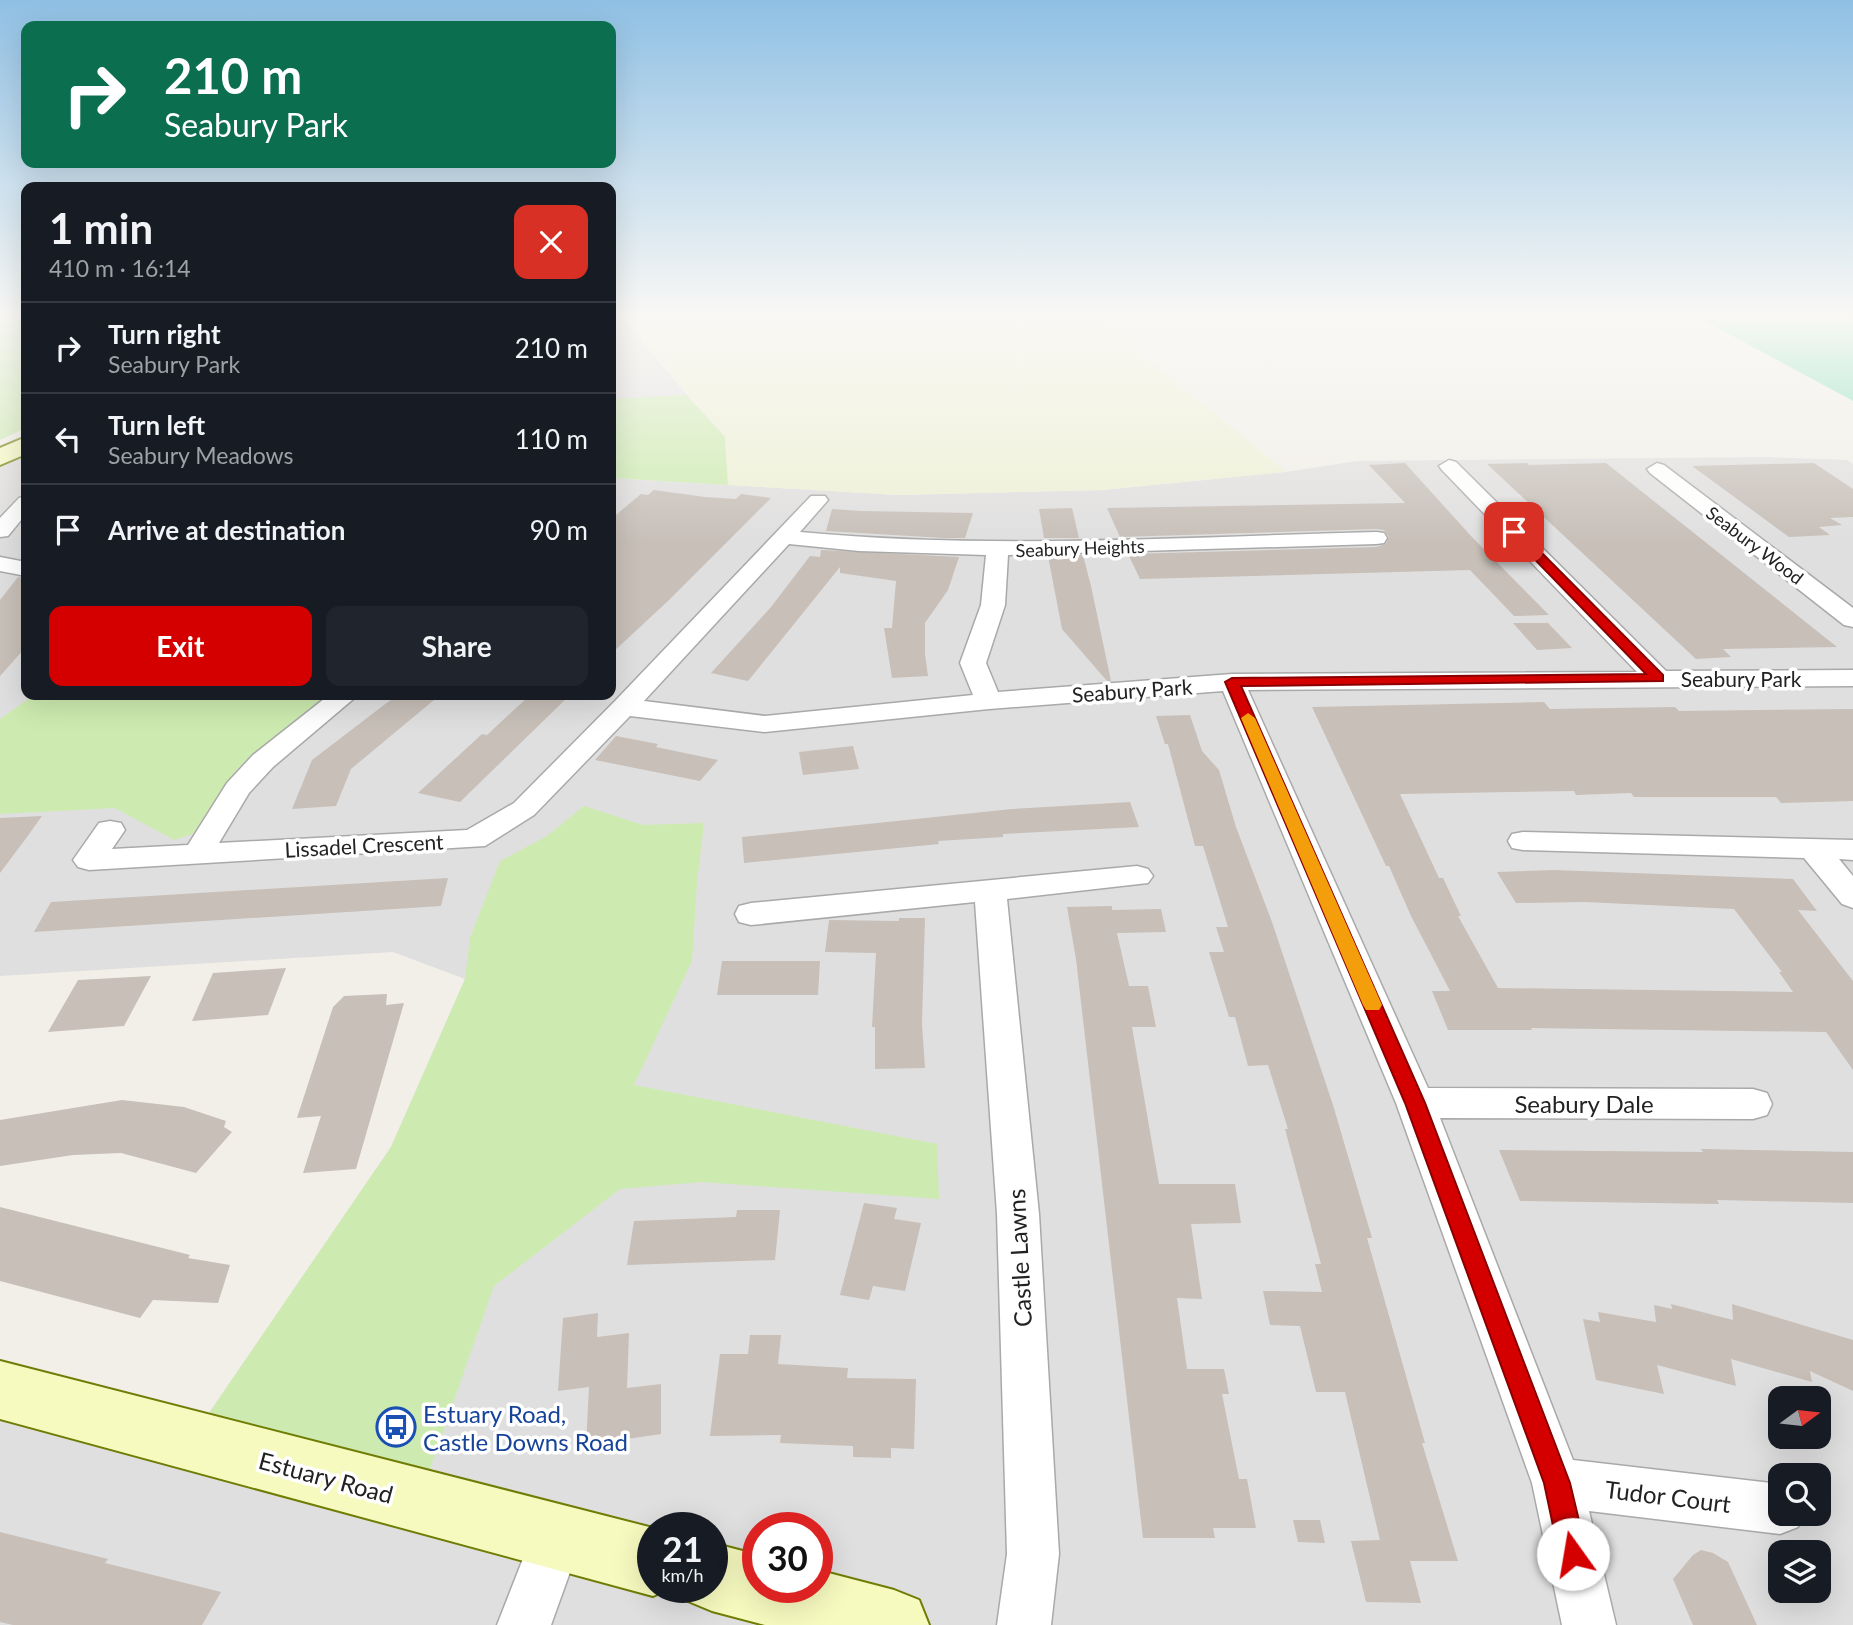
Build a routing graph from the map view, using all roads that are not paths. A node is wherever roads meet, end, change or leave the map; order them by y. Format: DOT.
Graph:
graph roads {
  1 [pos="1449,466"];
  2 [pos="1657,469"];
  3 [pos="818,500"];
  4 [pos="21,508"];
  5 [pos="0,531"];
  6 [pos="785,537"];
  7 [pos="1376,538"];
  8 [pos="998,551"];
  9 [pos="1853,620"];
  10 [pos="1658,678"];
  11 [pos="1853,678"];
  12 [pos="1232,682"];
  13 [pos="339,700"];
  14 [pos="989,701"];
  15 [pos="624,707"];
  16 [pos="110,830"];
  17 [pos="1523,841"];
  18 [pos="1814,850"];
  19 [pos="1853,850"];
  20 [pos="198,853"];
  21 [pos="1136,876"];
  22 [pos="990,891"];
  23 [pos="1853,897"];
  24 [pos="751,914"];
  25 [pos="1415,1103"];
  26 [pos="1753,1104"];
  27 [pos="3,1397"];
  28 [pos="1557,1483"];
  29 [pos="1768,1508"];
  30 [pos="557,1536"];
  31 [pos="637,1558"];
  32 [pos="728,1581"];
  33 [pos="524,1625"];
  34 [pos="894,1625"];
  35 [pos="1024,1625"];
  36 [pos="1589,1625"];
  1 -- 10 [label="street"];
  2 -- 9 [label="street, Seabury Wood"];
  3 -- 6 [label="street, Lissadel Crescent"];
  4 -- 5 [label="street"];
  6 -- 8 [label="street, Seabury Heights"];
  6 -- 15 [label="street, Lissadel Crescent"];
  7 -- 8 [label="street, Seabury Heights"];
  8 -- 14 [label="street"];
  10 -- 11 [label="street, Seabury Park"];
  10 -- 12 [label="street, Seabury Park"];
  12 -- 14 [label="street, Seabury Park"];
  12 -- 25 [label="street"];
  13 -- 20 [label="street"];
  14 -- 15 [label="street, Seabury Park"];
  15 -- 20 [label="street, Lissadel Crescent"];
  16 -- 20 [label="street, Lissadel Crescent"];
  17 -- 18 [label="street"];
  18 -- 19 [label="street"];
  18 -- 23 [label="street"];
  21 -- 22 [label="street"];
  22 -- 24 [label="street"];
  22 -- 35 [label="street, Castle Lawns"];
  25 -- 26 [label="street, Seabury Dale"];
  25 -- 28 [label="street"];
  27 -- 30 [label="street, Estuary Road"];
  28 -- 29 [label="street, Tudor Court"];
  28 -- 36 [label="street"];
  30 -- 31 [label="street, Estuary Road"];
  30 -- 33 [label="street"];
  32 -- 34 [label="street"];
}
